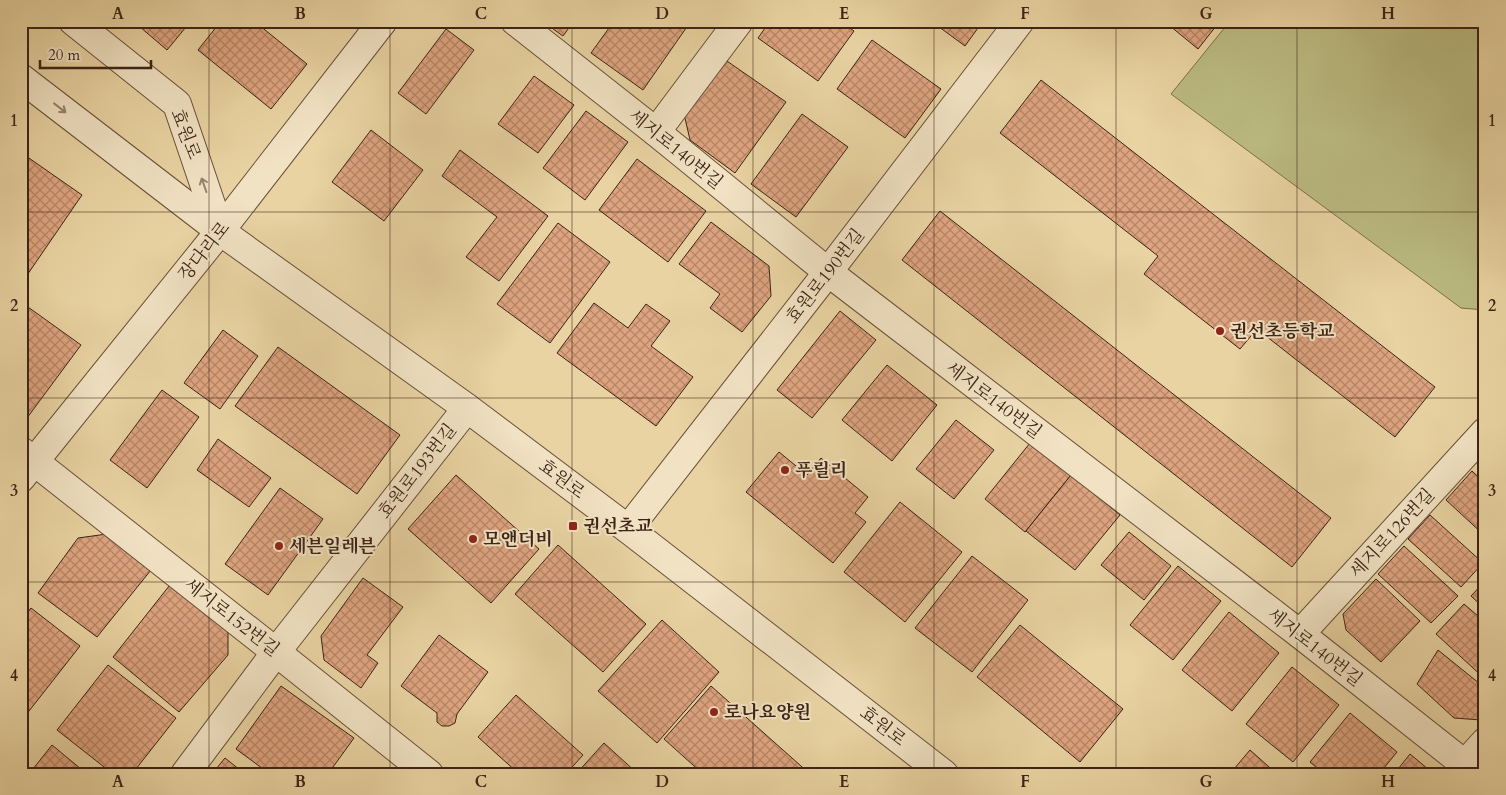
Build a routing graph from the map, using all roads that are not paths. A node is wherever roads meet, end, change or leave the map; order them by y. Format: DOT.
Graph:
graph roads {
  1 [pos="73,21"];
  2 [pos="382,21"];
  3 [pos="515,21"];
  4 [pos="739,21"];
  5 [pos="1020,21"];
  6 [pos="21,78"];
  7 [pos="656,132"];
  8 [pos="220,231"];
  9 [pos="828,272"];
  10 [pos="467,408"];
  11 [pos="1485,432"];
  12 [pos="26,464"];
  13 [pos="628,529"];
  14 [pos="1300,634"];
  15 [pos="276,652"];
  16 [pos="1485,742"];
  17 [pos="1471,769"];
  18 [pos="186,774"];
  19 [pos="428,774"];
  20 [pos="944,774"];
  8 -- 1 [label="street, 효원로, one-way"];
  2 -- 8 [label="street, 장다리로"];
  3 -- 7 [label="street, 세지로140번길"];
  4 -- 7 [label="street"];
  5 -- 9 [label="street, 효원로190번길"];
  6 -- 8 [label="street, 효원로, one-way"];
  7 -- 9 [label="street, 세지로140번길"];
  8 -- 10 [label="street, 효원로"];
  8 -- 12 [label="street, 장다리로"];
  9 -- 13 [label="street, 효원로190번길"];
  9 -- 14 [label="street, 세지로140번길"];
  10 -- 13 [label="street, 효원로"];
  10 -- 15 [label="street, 효원로193번길"];
  11 -- 14 [label="street, 세지로126번길"];
  12 -- 15 [label="street, 세지로152번길"];
  13 -- 20 [label="street, 효원로"];
  14 -- 17 [label="street, 세지로140번길"];
  15 -- 18 [label="street, 효원로193번길"];
  15 -- 19 [label="street, 세지로152번길"];
  16 -- 17 [label="street"];
}
